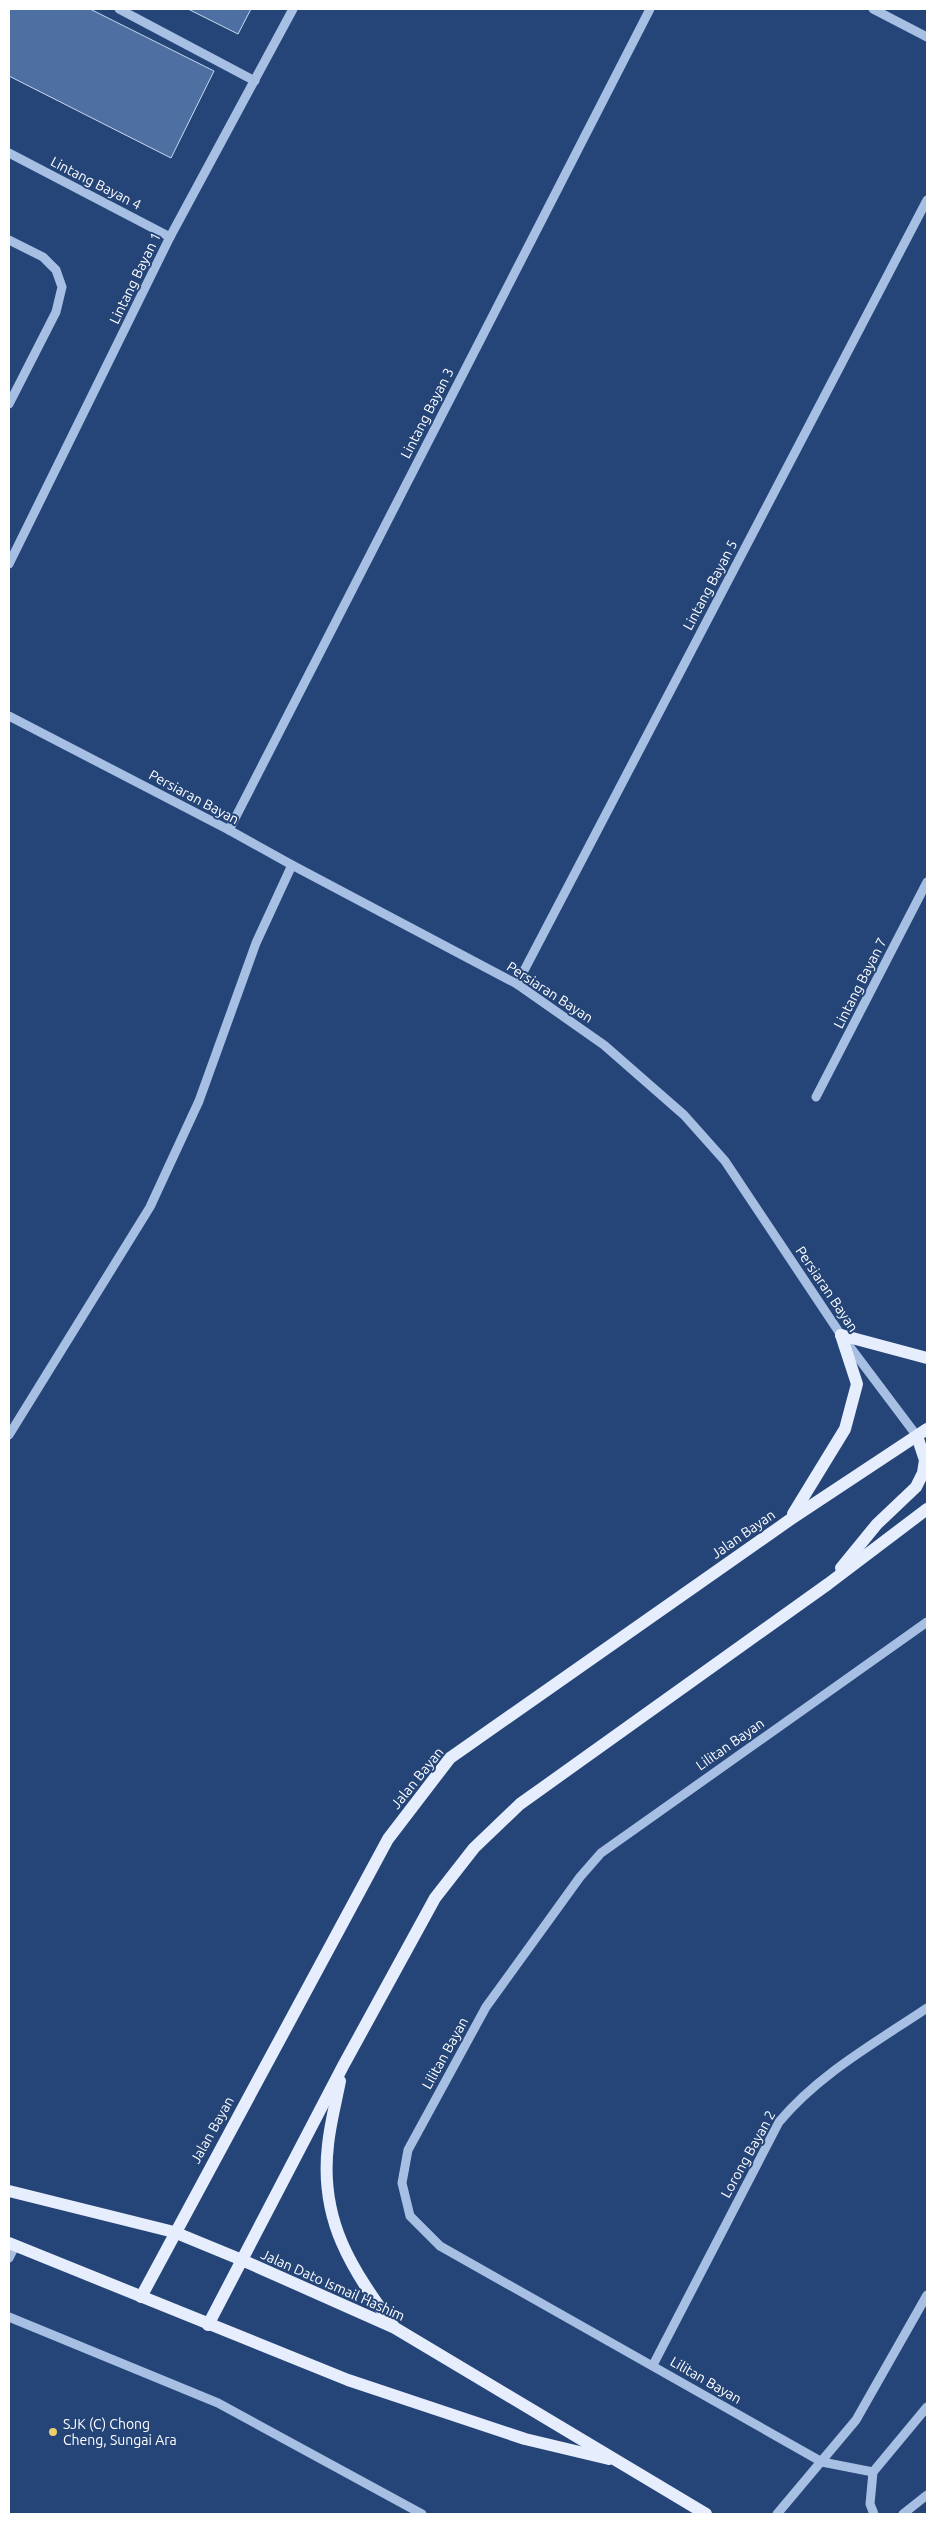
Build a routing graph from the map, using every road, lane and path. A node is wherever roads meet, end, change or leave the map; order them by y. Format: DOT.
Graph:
graph roads {
  1 [pos="119,9"];
  2 [pos="293,9"];
  3 [pos="650,9"];
  4 [pos="873,9"];
  5 [pos="927,37"];
  6 [pos="254,81"];
  7 [pos="9,153"];
  8 [pos="927,200"];
  9 [pos="170,237"];
  10 [pos="9,240"];
  11 [pos="9,404"];
  12 [pos="9,564"];
  13 [pos="9,716"];
  14 [pos="229,830"];
  15 [pos="292,865"];
  16 [pos="927,882"];
  17 [pos="517,984"];
  18 [pos="816,1097"];
  19 [pos="841,1335"];
  20 [pos="927,1358"];
  21 [pos="922,1432"];
  22 [pos="9,1435"];
  23 [pos="927,1446"];
  24 [pos="927,1509"];
  25 [pos="790,1519"];
  26 [pos="828,1584"];
  27 [pos="927,1622"];
  28 [pos="927,2008"];
  29 [pos="343,2066"];
  30 [pos="9,2191"];
  31 [pos="174,2232"];
  32 [pos="12,2245"];
  33 [pos="9,2258"];
  34 [pos="242,2260"];
  35 [pos="927,2295"];
  36 [pos="141,2297"];
  37 [pos="9,2317"];
  38 [pos="208,2325"];
  39 [pos="395,2328"];
  40 [pos="653,2365"];
  41 [pos="927,2407"];
  42 [pos="622,2462"];
  43 [pos="822,2462"];
  44 [pos="873,2472"];
  45 [pos="927,2495"];
  46 [pos="422,2514"];
  47 [pos="706,2514"];
  48 [pos="777,2514"];
  49 [pos="874,2514"];
  50 [pos="903,2514"];
  1 -- 6 [label="street"];
  2 -- 6 [label="street, Lintang Bayan 1"];
  3 -- 14 [label="street, Lintang Bayan 3"];
  4 -- 5 [label="street"];
  6 -- 9 [label="street, Lintang Bayan 1"];
  7 -- 9 [label="street, Lintang Bayan 4"];
  8 -- 17 [label="street, Lintang Bayan 5"];
  9 -- 12 [label="street, Lintang Bayan 1"];
  10 -- 11 [label="street"];
  13 -- 14 [label="street, Persiaran Bayan"];
  14 -- 15 [label="street, Persiaran Bayan"];
  15 -- 17 [label="street, Persiaran Bayan"];
  15 -- 22 [label="street"];
  16 -- 18 [label="street, Lintang Bayan 7"];
  17 -- 19 [label="street, Persiaran Bayan"];
  19 -- 20 [label="main road"];
  19 -- 21 [label="street, Persiaran Bayan"];
  19 -- 25 [label="main road"];
  21 -- 23 [label="main road"];
  21 -- 25 [label="main road, Jalan Bayan"];
  21 -- 26 [label="main road"];
  24 -- 26 [label="main road"];
  25 -- 31 [label="main road, Jalan Bayan"];
  26 -- 29 [label="main road"];
  27 -- 40 [label="street, Lilitan Bayan"];
  28 -- 40 [label="street, Lorong Bayan 2"];
  29 -- 34 [label="main road"];
  29 -- 39 [label="main road"];
  30 -- 31 [label="main road, Jalan Dato Ismail Hashim"];
  31 -- 34 [label="main road, Jalan Dato Ismail Hashim"];
  31 -- 36 [label="main road, Jalan Bayan"];
  32 -- 33 [label="street"];
  32 -- 36 [label="main road, Jalan Dato Ismail Hashim"];
  34 -- 38 [label="main road"];
  34 -- 39 [label="main road, Jalan Dato Ismail Hashim"];
  35 -- 43 [label="street"];
  36 -- 38 [label="main road, Jalan Dato Ismail Hashim"];
  37 -- 46 [label="street"];
  38 -- 42 [label="main road, Jalan Dato Ismail Hashim"];
  39 -- 42 [label="main road, Jalan Dato Ismail Hashim"];
  40 -- 43 [label="street, Lilitan Bayan"];
  41 -- 44 [label="street"];
  42 -- 47 [label="main road, Jalan Dato Ismail Hashim"];
  43 -- 44 [label="street, Lilitan Bayan"];
  43 -- 48 [label="street"];
  44 -- 49 [label="street"];
  45 -- 50 [label="street"];
}
